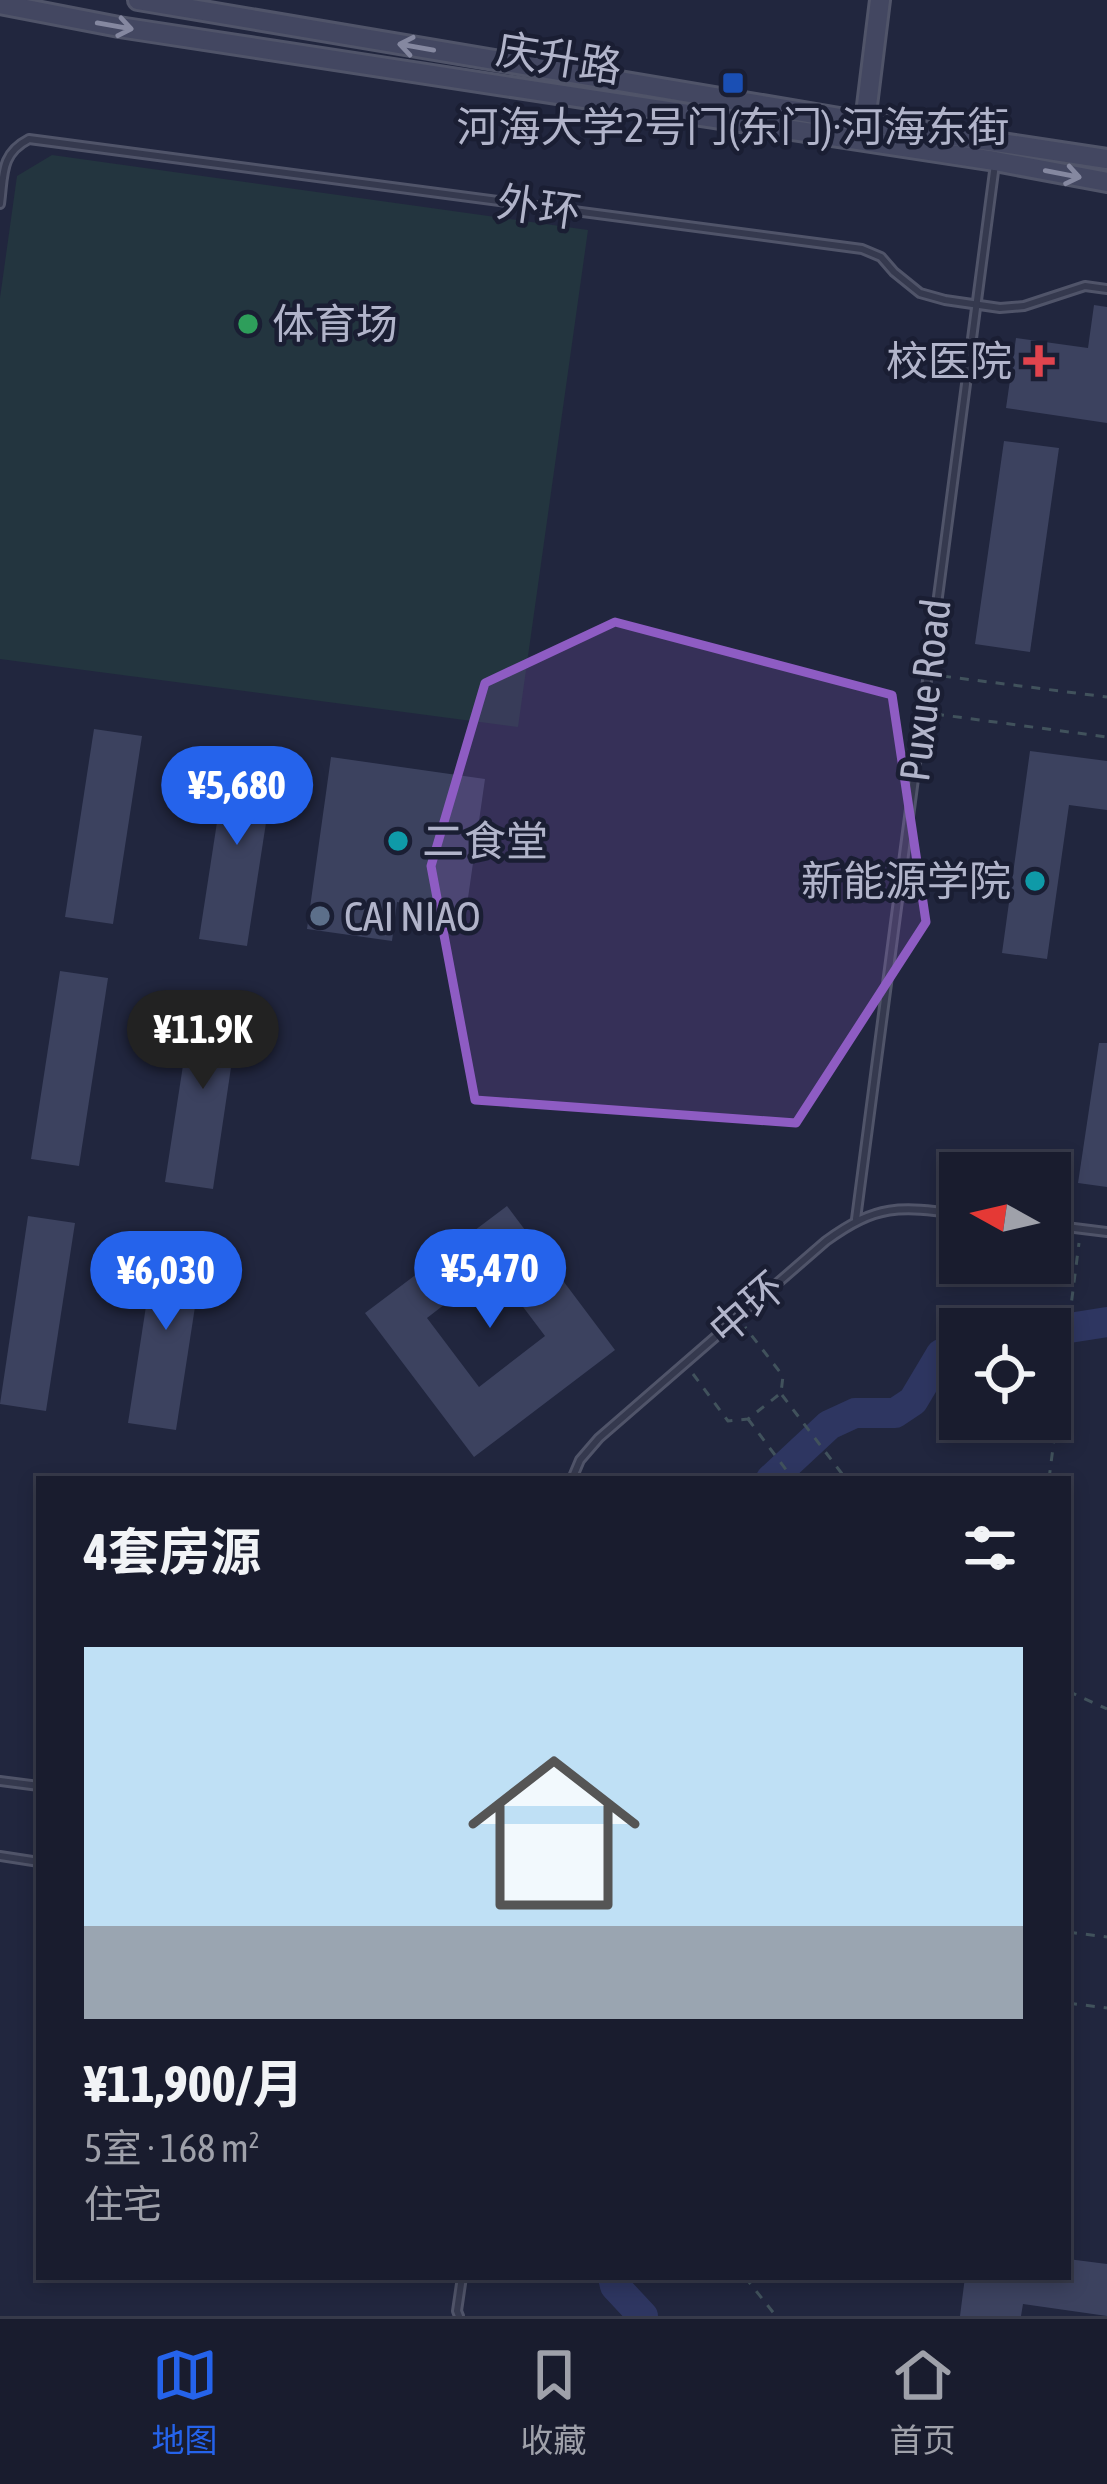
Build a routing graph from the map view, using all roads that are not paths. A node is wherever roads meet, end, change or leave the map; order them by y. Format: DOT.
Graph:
graph roads {
  1 [pos="138,0"];
  2 [pos="880,0"];
  3 [pos="0,4"];
  4 [pos="864,131"];
  5 [pos="1107,159"];
  6 [pos="995,160"];
  7 [pos="1107,182"];
  8 [pos="0,204"];
  9 [pos="1107,290"];
  10 [pos="975,305"];
  11 [pos="939,1211"];
  12 [pos="856,1219"];
  13 [pos="1071,1228"];
  14 [pos="1107,1232"];
  15 [pos="573,1476"];
  16 [pos="0,1781"];
  17 [pos="36,1786"];
  18 [pos="0,1856"];
  19 [pos="36,1862"];
  20 [pos="462,2280"];
  21 [pos="459,2316"];
  4 -- 1 [label="main road, 庆升路, one-way"];
  2 -- 4 [label="main road"];
  3 -- 4 [label="main road, 庆升路, one-way"];
  4 -- 5 [label="main road, 庆升路"];
  4 -- 6 [label="main road, 庆升路"];
  6 -- 7 [label="main road, 庆升路, one-way"];
  6 -- 10 [label="lane, Puxue Road"];
  8 -- 10 [label="lane, 外环"];
  9 -- 10 [label="lane, 外环"];
  10 -- 12 [label="lane, Puxue Road"];
  11 -- 12 [label="lane, 中环"];
  12 -- 15 [label="lane, 中环"];
  13 -- 14 [label="lane"];
  16 -- 17 [label="lane"];
  18 -- 19 [label="lane"];
  20 -- 21 [label="lane"];
}
